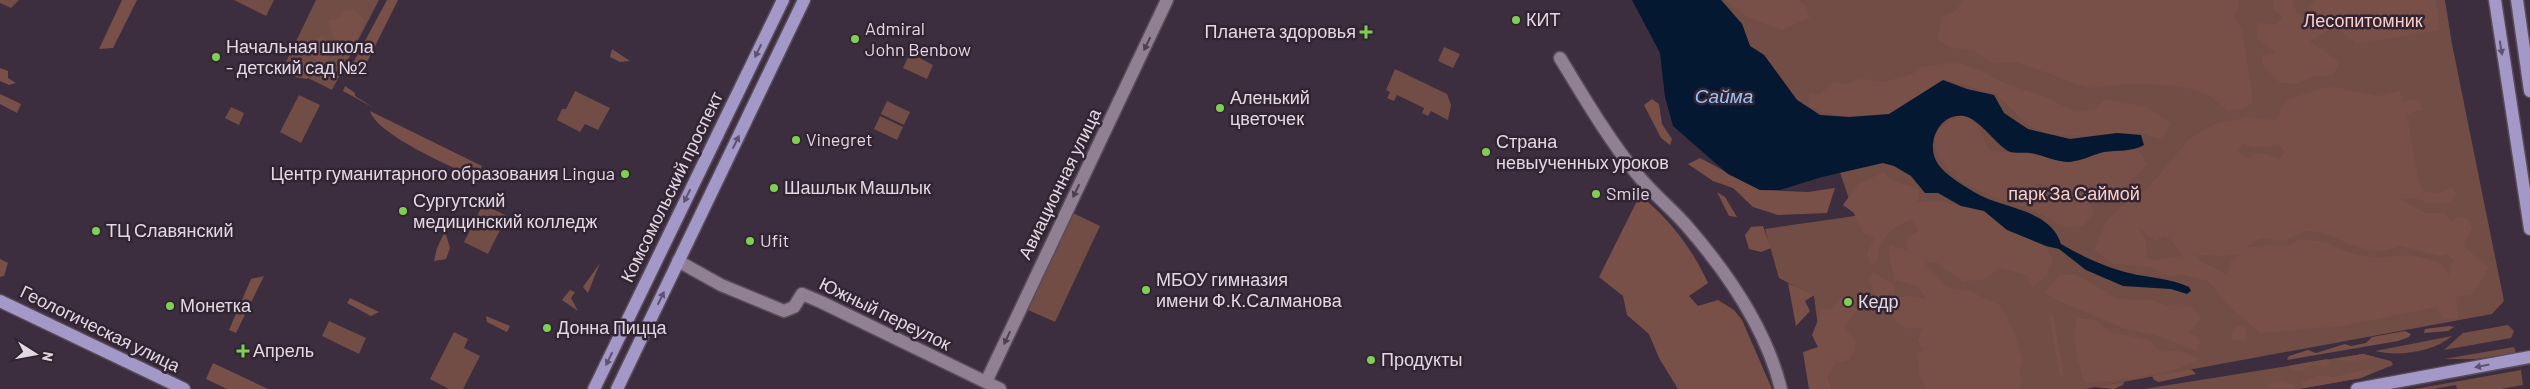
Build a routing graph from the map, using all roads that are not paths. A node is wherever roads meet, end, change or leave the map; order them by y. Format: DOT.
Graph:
graph roads {
  1 [pos="783,0"];
  2 [pos="804,0"];
  3 [pos="1167,0"];
  4 [pos="2495,0"];
  5 [pos="2517,0"];
  6 [pos="1560,58"];
  7 [pos="2530,91"];
  8 [pos="697,176"];
  9 [pos="715,186"];
  10 [pos="2530,229"];
  11 [pos="678,262"];
  12 [pos="0,301"];
  13 [pos="2530,356"];
  14 [pos="986,382"];
  15 [pos="184,389"];
  16 [pos="594,389"];
  17 [pos="617,389"];
  18 [pos="1000,389"];
  19 [pos="1781,389"];
  20 [pos="2357,389"];
  1 -- 8 [label="main road, Комсомольский проспект, one-way"];
  9 -- 2 [label="main road, one-way"];
  3 -- 14 [label="street, Авиационная улица, one-way"];
  4 -- 10 [label="main road, one-way"];
  5 -- 7 [label="main road"];
  6 -- 19 [label="street"];
  8 -- 9 [label="main road"];
  8 -- 16 [label="main road, Комсомольский проспект, one-way"];
  9 -- 11 [label="main road"];
  11 -- 14 [label="street, Южный переулок"];
  17 -- 11 [label="main road, one-way"];
  12 -- 15 [label="main road, Геологическая улица"];
  13 -- 20 [label="main road, one-way"];
  14 -- 18 [label="street, Южный переулок"];
}
